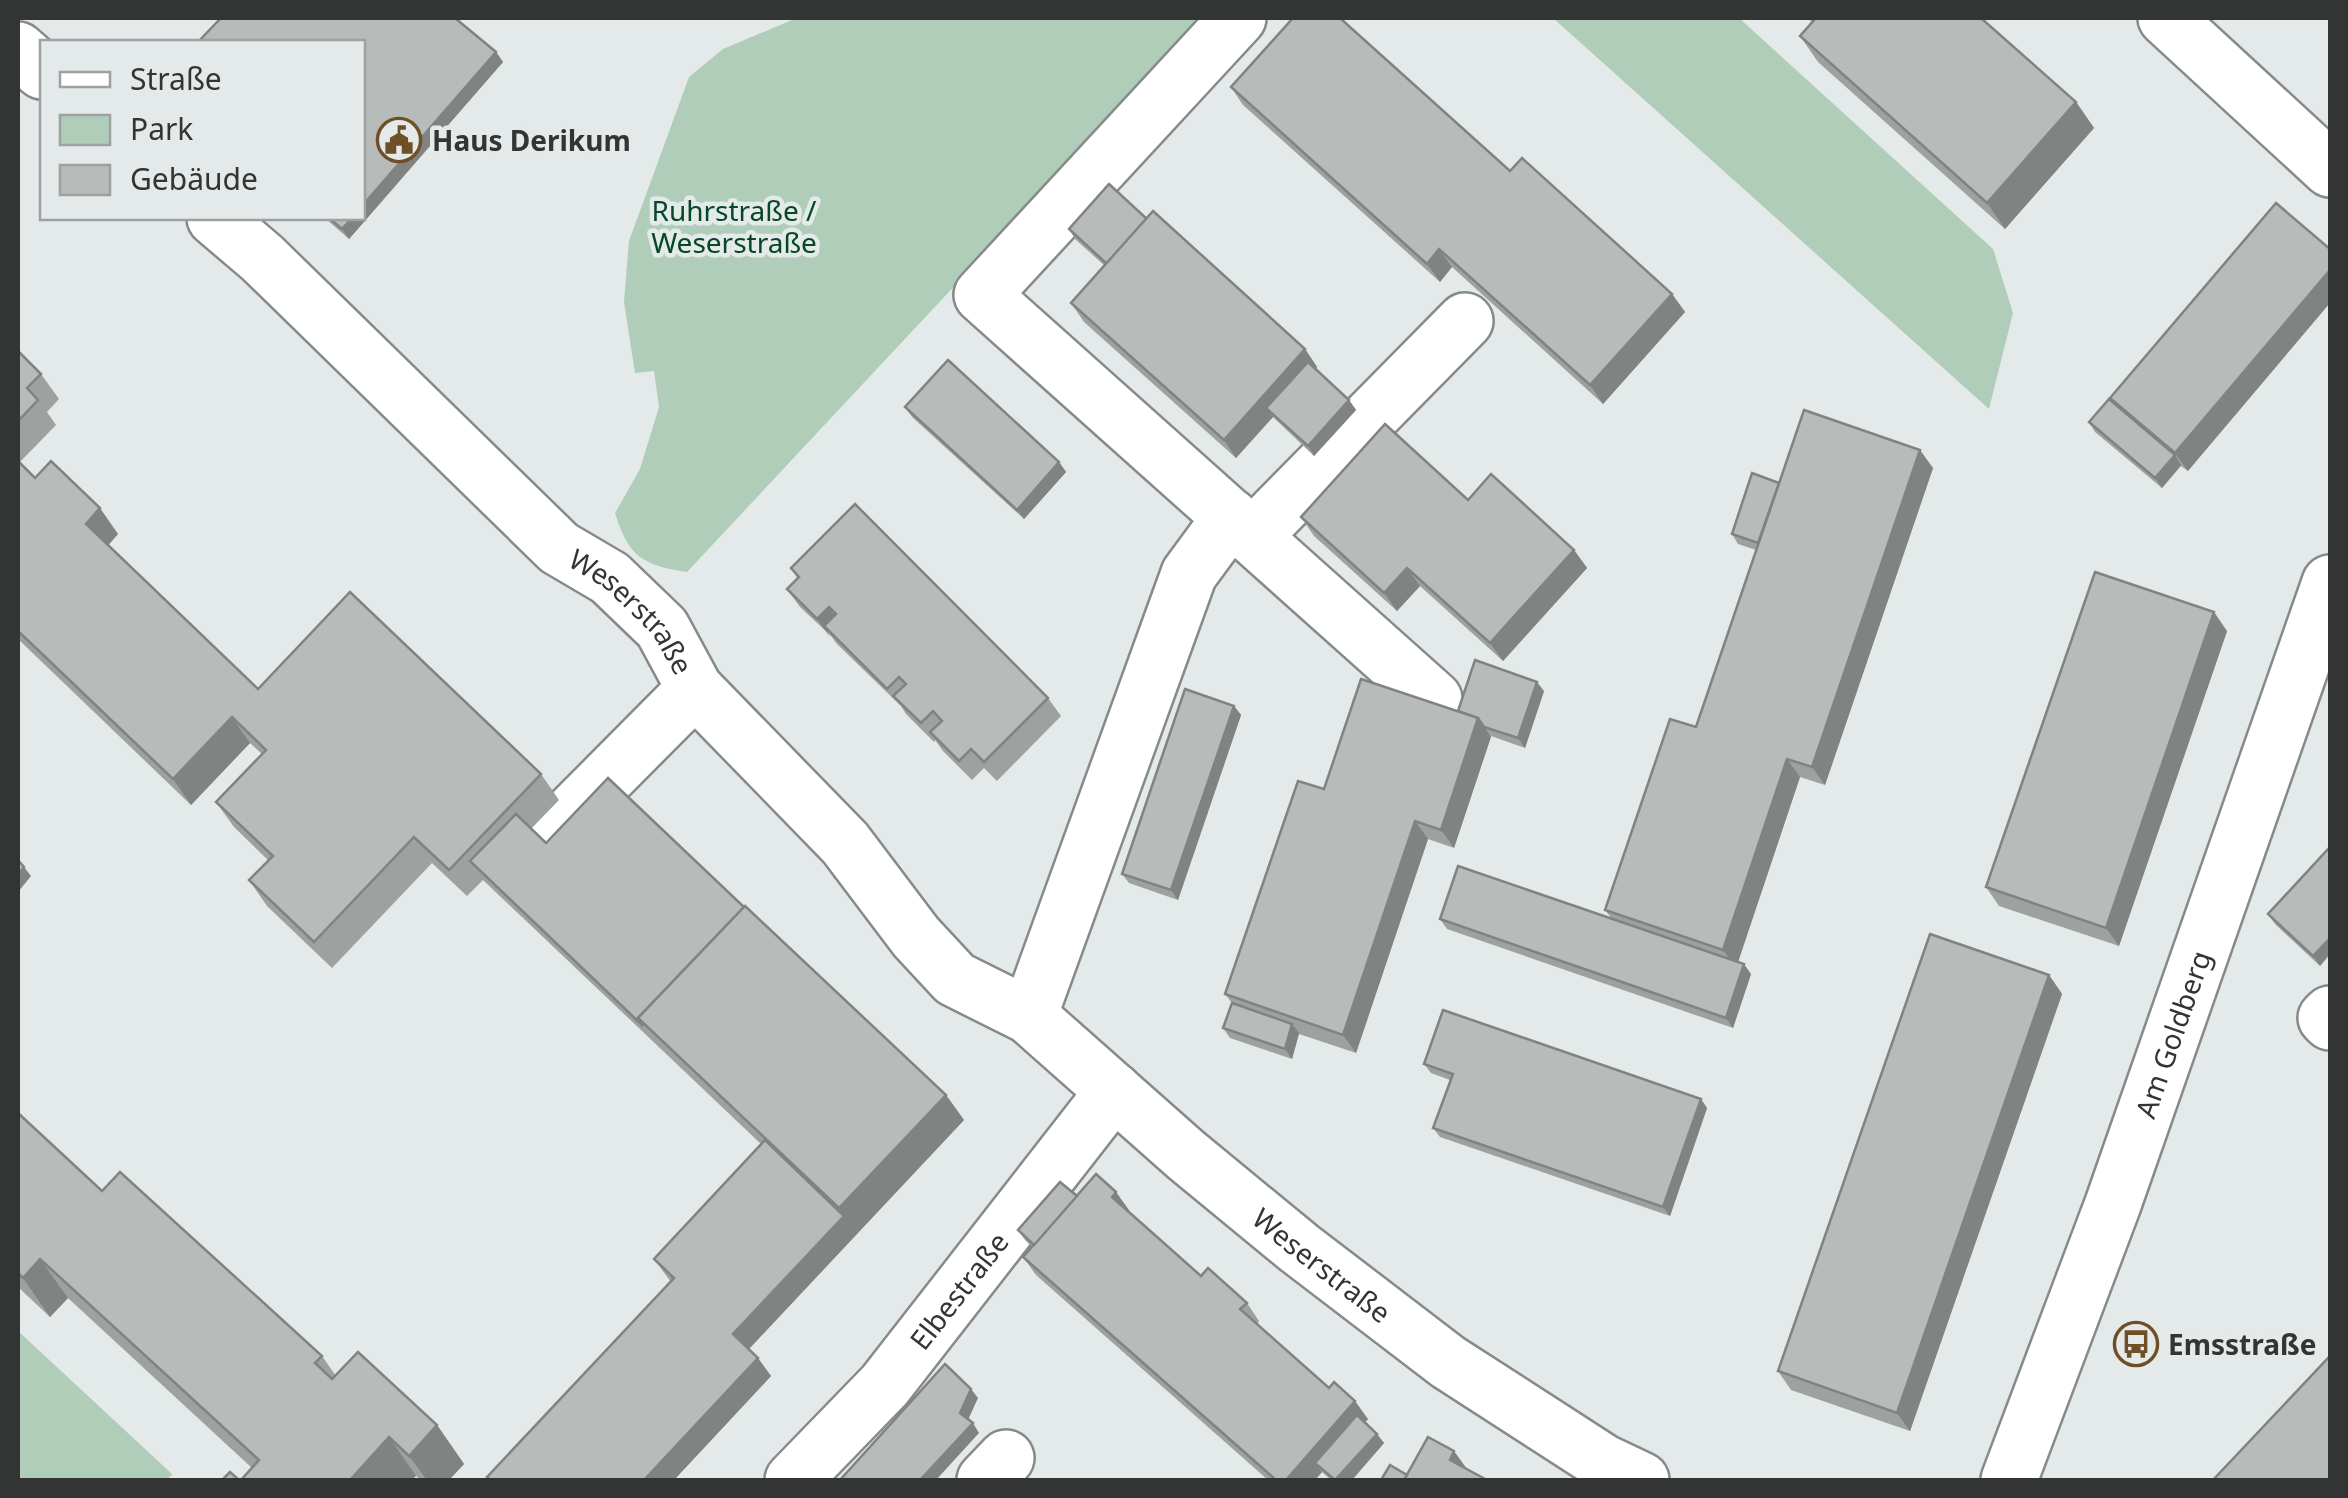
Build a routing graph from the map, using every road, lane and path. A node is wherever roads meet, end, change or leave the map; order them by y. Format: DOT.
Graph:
graph roads {
  1 [pos="1238,18"];
  2 [pos="2166,18"];
  3 [pos="18,50"];
  4 [pos="40,69"];
  5 [pos="2330,169"];
  6 [pos="217,220"];
  7 [pos="1465,320"];
  8 [pos="1242,527"];
  9 [pos="2330,584"];
  10 [pos="696,689"];
  11 [pos="1434,699"];
  12 [pos="541,844"];
  13 [pos="2330,1014"];
  14 [pos="1030,1016"];
  15 [pos="2330,1022"];
  16 [pos="1114,1091"];
  17 [pos="793,1480"];
  18 [pos="1642,1480"];
  19 [pos="2009,1480"];
  1 -- 8 [label="street"];
  2 -- 5 [label="street"];
  3 -- 4 [label="street"];
  6 -- 10 [label="street, Weserstraße"];
  7 -- 8 [label="street"];
  8 -- 11 [label="street"];
  8 -- 14 [label="street"];
  9 -- 19 [label="street, Am Goldberg"];
  10 -- 12 [label="street"];
  10 -- 14 [label="street, Weserstraße"];
  13 -- 15 [label="street"];
  14 -- 16 [label="street, Weserstraße"];
  16 -- 17 [label="street, Elbestraße"];
  16 -- 18 [label="street, Weserstraße"];
}
